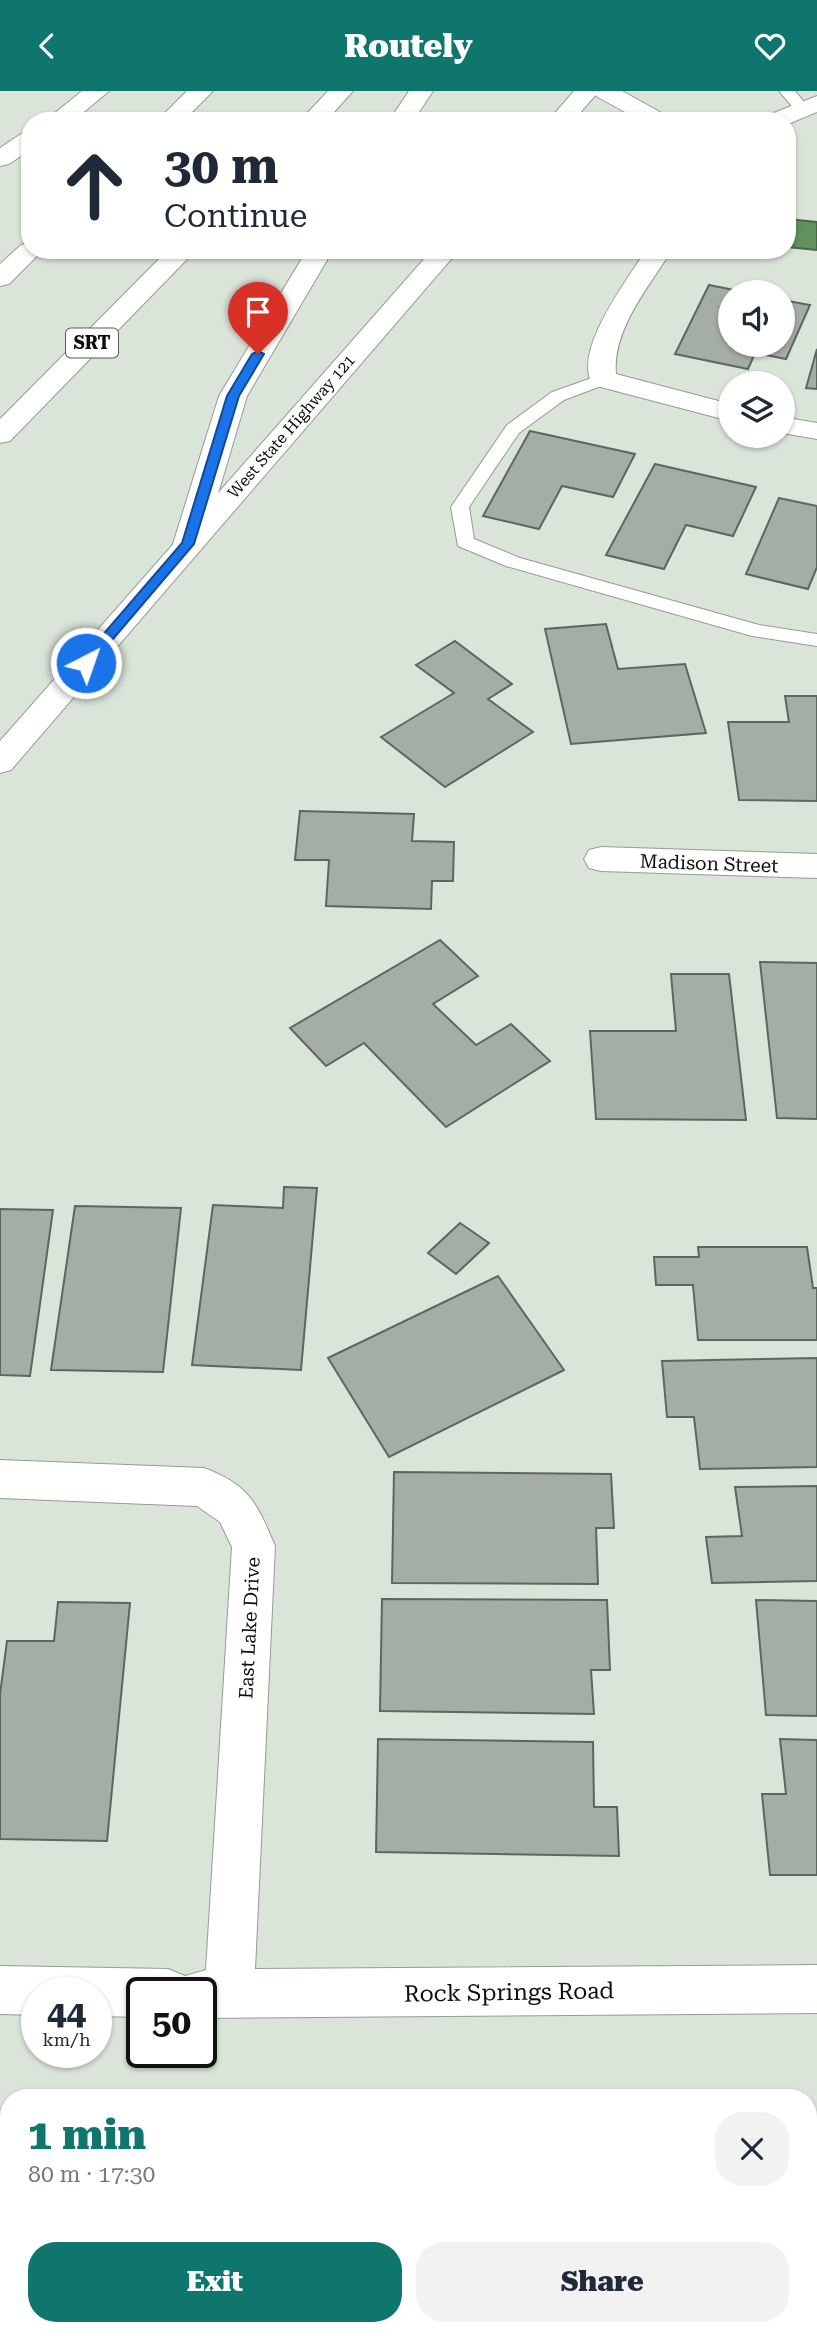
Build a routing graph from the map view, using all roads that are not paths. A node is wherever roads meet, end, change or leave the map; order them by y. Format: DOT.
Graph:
graph roads {
  1 [pos="97,91"];
  2 [pos="201,91"];
  3 [pos="341,91"];
  4 [pos="421,91"];
  5 [pos="587,91"];
  6 [pos="604,91"];
  7 [pos="802,101"];
  8 [pos="69,112"];
  9 [pos="179,112"];
  10 [pos="321,112"];
  11 [pos="407,112"];
  12 [pos="568,112"];
  13 [pos="642,112"];
  14 [pos="787,112"];
  15 [pos="21,145"];
  16 [pos="0,159"];
  17 [pos="21,258"];
  18 [pos="174,259"];
  19 [pos="315,259"];
  20 [pos="438,259"];
  21 [pos="653,259"];
  22 [pos="0,278"];
  23 [pos="603,379"];
  24 [pos="718,410"];
  25 [pos="795,427"];
  26 [pos="817,431"];
  27 [pos="0,435"];
  28 [pos="188,544"];
  29 [pos="817,640"];
  30 [pos="0,762"];
  31 [pos="601,859"];
  32 [pos="817,866"];
  33 [pos="0,1479"];
  34 [pos="216,1977"];
  35 [pos="817,1989"];
  36 [pos="0,1990"];
  37 [pos="126,1992"];
  38 [pos="217,1994"];
  1 -- 8 [label="main road"];
  2 -- 9 [label="main road"];
  3 -- 10 [label="main road"];
  4 -- 11 [label="main road"];
  5 -- 12 [label="main road"];
  6 -- 13 [label="main road"];
  7 -- 14 [label="main road"];
  15 -- 16 [label="main road"];
  17 -- 22 [label="main road"];
  18 -- 27 [label="main road, SRT"];
  19 -- 28 [label="main road"];
  20 -- 28 [label="main road, West State Highway 121"];
  21 -- 23 [label="main road"];
  23 -- 24 [label="main road"];
  23 -- 29 [label="lane"];
  25 -- 26 [label="main road"];
  28 -- 30 [label="main road, West State Highway 121"];
  31 -- 32 [label="main road, Madison Street"];
  33 -- 34 [label="main road, East Lake Drive"];
  35 -- 38 [label="main road, Rock Springs Road"];
  36 -- 37 [label="main road"];
}
